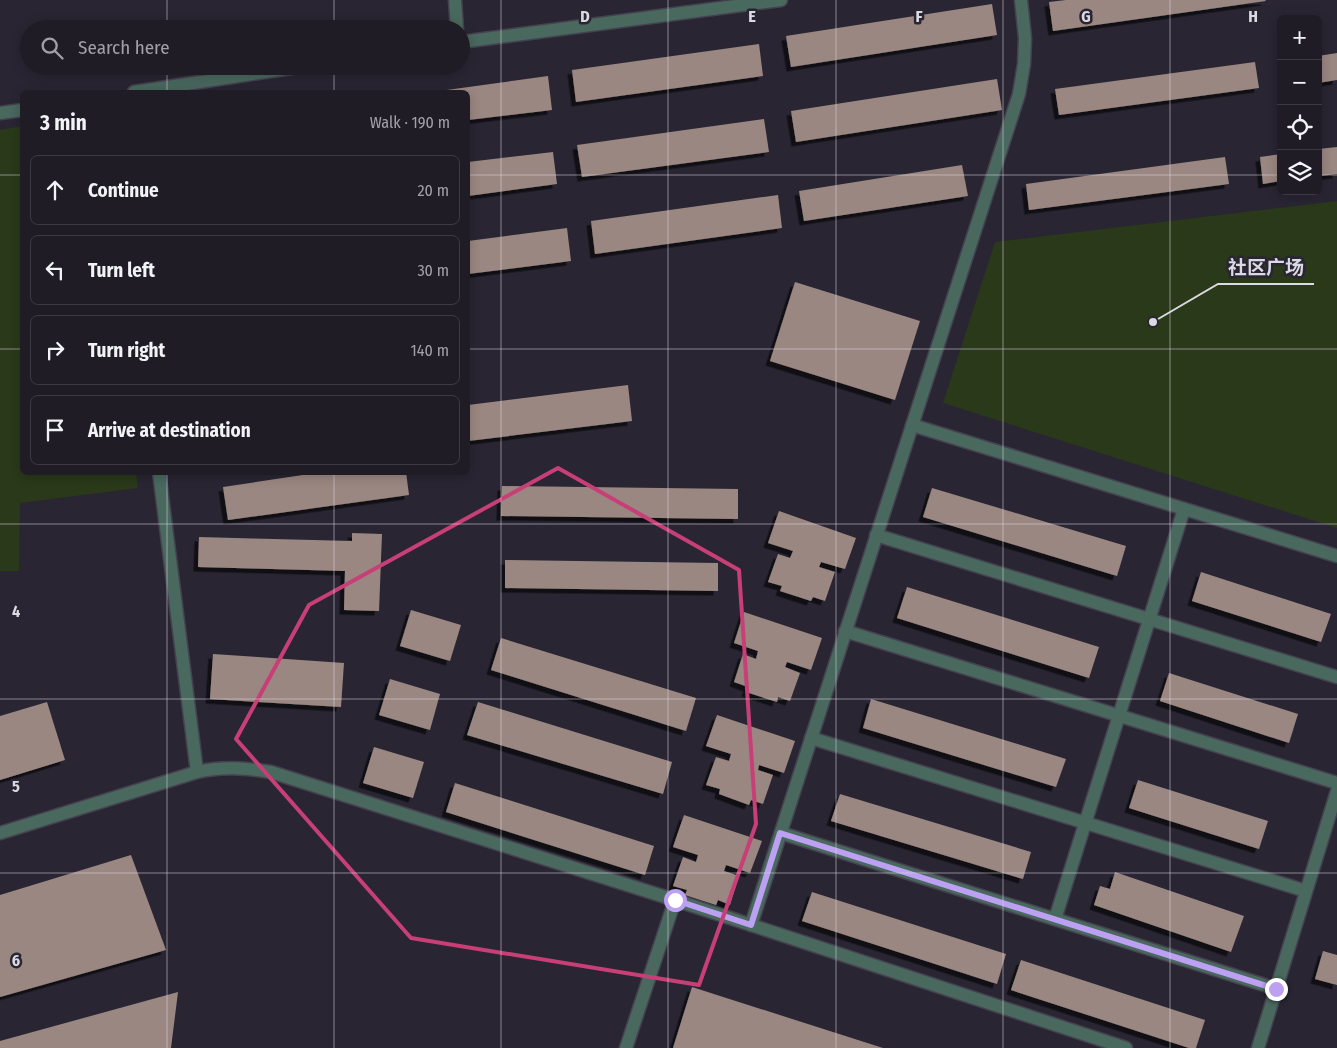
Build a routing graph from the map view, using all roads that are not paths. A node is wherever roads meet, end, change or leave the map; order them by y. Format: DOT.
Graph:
graph roads {
  1 [pos="455,0"];
  2 [pos="781,0"];
  3 [pos="1021,0"];
  4 [pos="456,20"];
  5 [pos="470,41"];
  6 [pos="246,75"];
  7 [pos="147,90"];
  8 [pos="20,110"];
  9 [pos="0,113"];
  10 [pos="912,425"];
  11 [pos="159,475"];
  12 [pos="1184,509"];
  13 [pos="876,536"];
  14 [pos="1337,556"];
  15 [pos="1149,620"];
  16 [pos="846,631"];
  17 [pos="1337,677"];
  18 [pos="1119,715"];
  19 [pos="811,738"];
  20 [pos="197,772"];
  21 [pos="1337,783"];
  22 [pos="1337,791"];
  23 [pos="1085,823"];
  24 [pos="0,833"];
  25 [pos="780,833"];
  26 [pos="1306,891"];
  27 [pos="675,900"];
  28 [pos="1055,919"];
  29 [pos="751,925"];
  30 [pos="1276,989"];
  31 [pos="626,1048"];
  32 [pos="1126,1048"];
  33 [pos="1258,1048"];
  1 -- 4 [label="street"];
  2 -- 5 [label="street"];
  3 -- 10 [label="street"];
  6 -- 7 [label="street"];
  8 -- 9 [label="street"];
  10 -- 12 [label="street"];
  10 -- 13 [label="street"];
  11 -- 20 [label="street"];
  12 -- 14 [label="street"];
  12 -- 15 [label="street"];
  13 -- 15 [label="street"];
  13 -- 16 [label="street"];
  15 -- 17 [label="street"];
  15 -- 18 [label="street"];
  16 -- 18 [label="street"];
  16 -- 19 [label="street"];
  18 -- 21 [label="street"];
  18 -- 23 [label="street"];
  19 -- 23 [label="street"];
  19 -- 25 [label="street"];
  20 -- 24 [label="street"];
  20 -- 27 [label="street"];
  22 -- 26 [label="street"];
  23 -- 26 [label="street"];
  23 -- 28 [label="street"];
  25 -- 28 [label="street"];
  25 -- 29 [label="street"];
  26 -- 30 [label="street"];
  27 -- 29 [label="street"];
  27 -- 31 [label="street"];
  28 -- 30 [label="street"];
  29 -- 32 [label="street"];
  30 -- 33 [label="street"];
}
